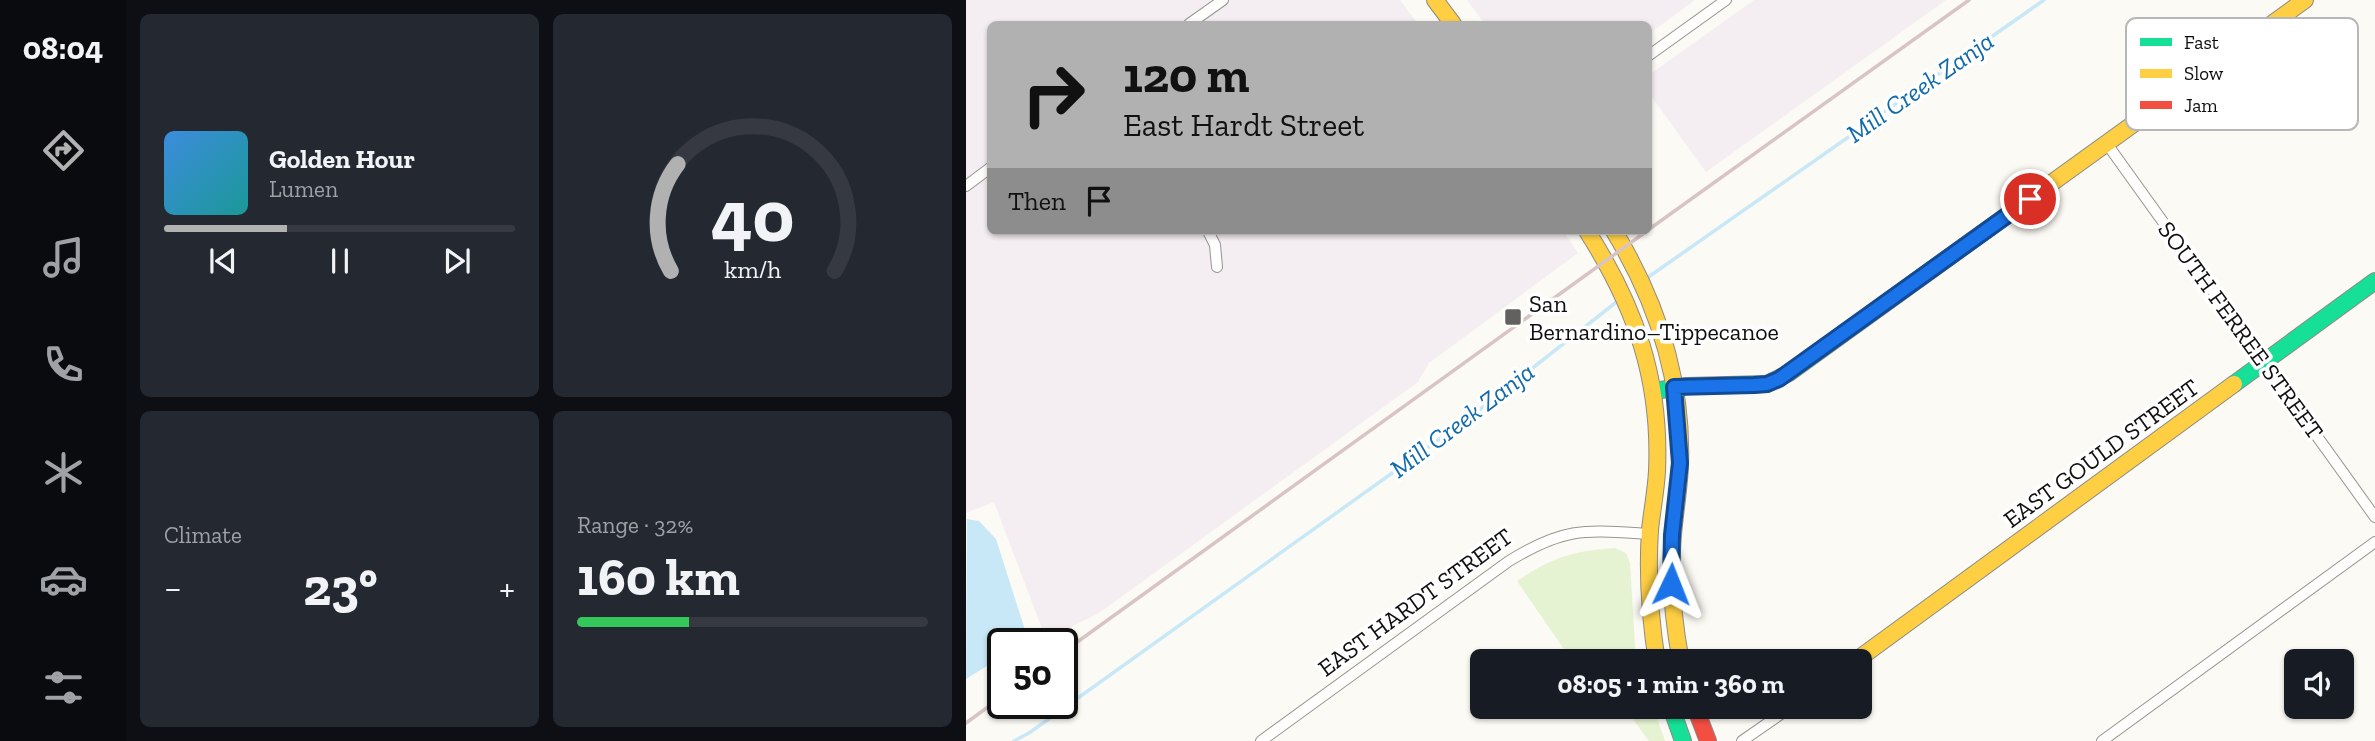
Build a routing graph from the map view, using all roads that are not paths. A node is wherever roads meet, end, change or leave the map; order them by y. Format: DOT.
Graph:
graph roads {
  1 [pos="1223,0"];
  2 [pos="1435,0"];
  3 [pos="1726,0"];
  4 [pos="2305,0"];
  5 [pos="2280,18"];
  6 [pos="1193,21"];
  7 [pos="1451,21"];
  8 [pos="1652,53"];
  9 [pos="2126,130"];
  10 [pos="2107,144"];
  11 [pos="987,170"];
  12 [pos="966,186"];
  13 [pos="1210,235"];
  14 [pos="1590,235"];
  15 [pos="1616,235"];
  16 [pos="1217,267"];
  17 [pos="2375,281"];
  18 [pos="2265,362"];
  19 [pos="1674,387"];
  20 [pos="1654,391"];
  21 [pos="2375,517"];
  22 [pos="1650,534"];
  23 [pos="1672,535"];
  24 [pos="2375,542"];
  25 [pos="1655,649"];
  26 [pos="1679,649"];
  27 [pos="1872,649"];
  28 [pos="1675,719"];
  29 [pos="1700,719"];
  30 [pos="1774,719"];
  31 [pos="1261,741"];
  32 [pos="1683,741"];
  33 [pos="1708,741"];
  34 [pos="1742,741"];
  35 [pos="2102,741"];
  1 -- 6 [label="street"];
  2 -- 7 [label="street"];
  3 -- 8 [label="street"];
  4 -- 5 [label="street"];
  9 -- 10 [label="street"];
  10 -- 18 [label="street, SOUTH FERREE STREET"];
  10 -- 19 [label="street"];
  11 -- 12 [label="street"];
  13 -- 16 [label="street"];
  14 -- 20 [label="street"];
  15 -- 19 [label="street"];
  17 -- 18 [label="street, EAST GOULD STREET"];
  18 -- 21 [label="street, SOUTH FERREE STREET"];
  18 -- 27 [label="street, EAST GOULD STREET"];
  19 -- 20 [label="street"];
  19 -- 23 [label="street"];
  20 -- 22 [label="street"];
  22 -- 23 [label="street"];
  22 -- 25 [label="street"];
  22 -- 31 [label="street, EAST HARDT STREET"];
  23 -- 26 [label="street"];
  24 -- 35 [label="street"];
  28 -- 32 [label="street"];
  29 -- 33 [label="street"];
  30 -- 34 [label="street"];
}
